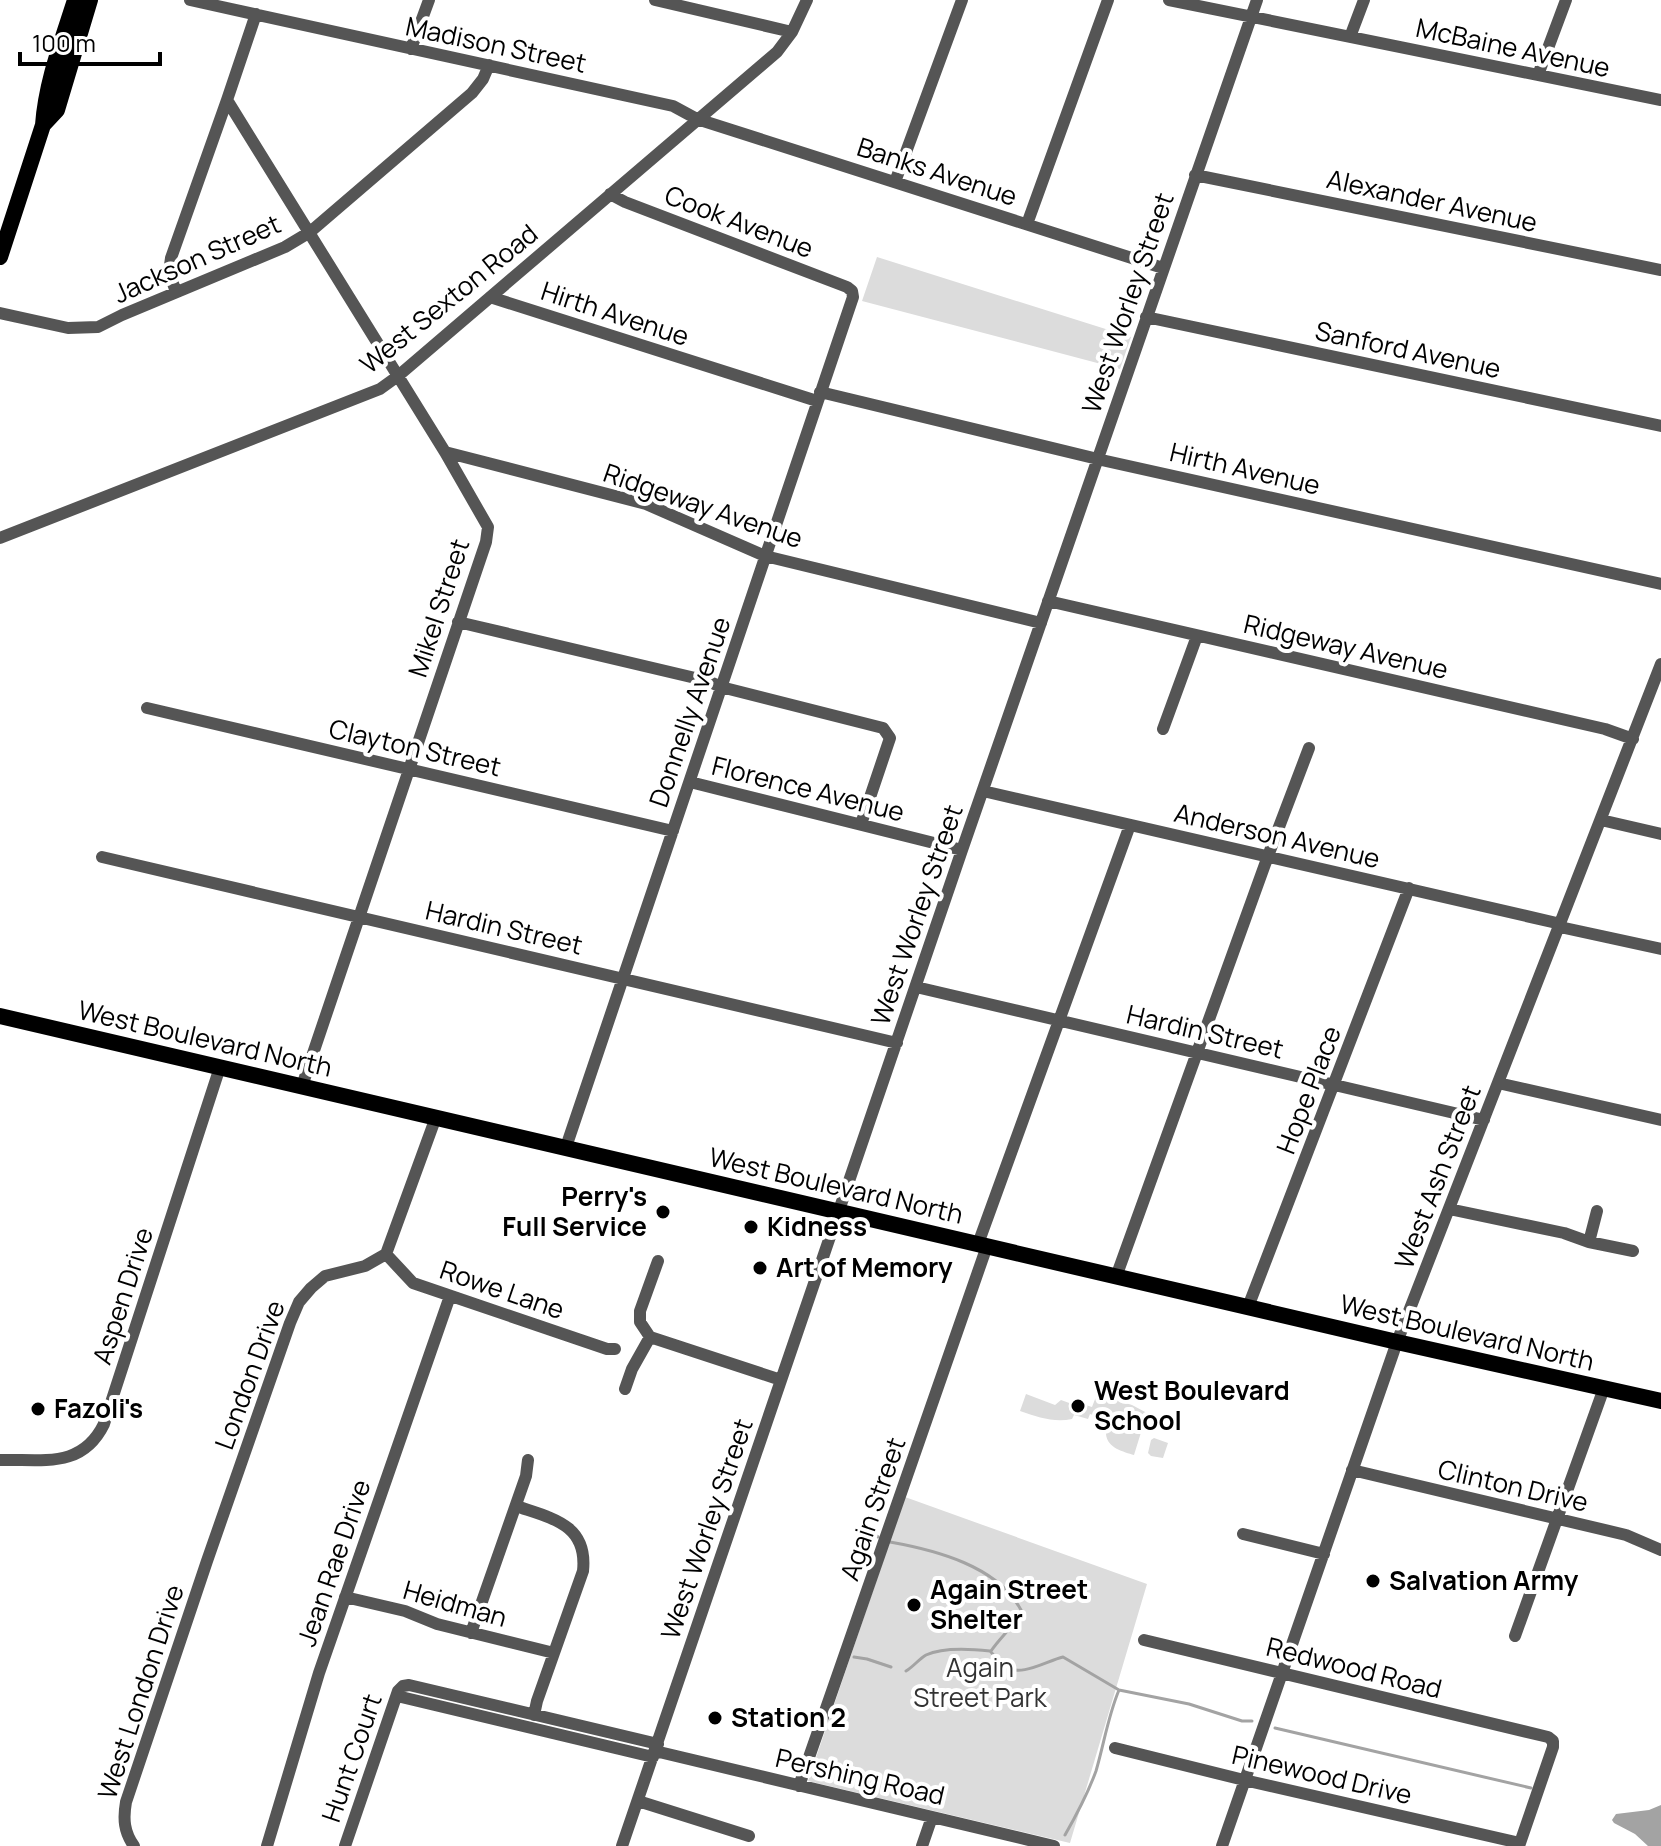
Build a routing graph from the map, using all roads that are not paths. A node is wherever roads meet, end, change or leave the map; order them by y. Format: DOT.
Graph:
graph roads {
  1 [pos="75,0"];
  2 [pos="90,0"];
  3 [pos="190,0"];
  4 [pos="429,0"];
  5 [pos="655,0"];
  6 [pos="807,0"];
  7 [pos="962,0"];
  8 [pos="1108,0"];
  9 [pos="1169,0"];
  10 [pos="1257,0"];
  11 [pos="1364,0"];
  12 [pos="1566,0"];
  13 [pos="256,14"];
  14 [pos="1251,16"];
  15 [pos="792,32"];
  16 [pos="1350,37"];
  17 [pos="411,49"];
  18 [pos="489,65"];
  19 [pos="1538,75"];
  20 [pos="227,100"];
  21 [pos="1661,100"];
  22 [pos="697,119"];
  23 [pos="43,125"];
  24 [pos="1195,175"];
  25 [pos="895,182"];
  26 [pos="610,194"];
  27 [pos="1027,224"];
  28 [pos="310,232"];
  29 [pos="0,257"];
  30 [pos="1163,268"];
  31 [pos="1661,270"];
  32 [pos="852,291"];
  33 [pos="176,292"];
  34 [pos="490,297"];
  35 [pos="0,313"];
  36 [pos="1146,317"];
  37 [pos="398,376"];
  38 [pos="819,396"];
  39 [pos="1661,426"];
  40 [pos="445,452"];
  41 [pos="1097,459"];
  42 [pos="0,538"];
  43 [pos="765,556"];
  44 [pos="1661,584"];
  45 [pos="1048,601"];
  46 [pos="458,622"];
  47 [pos="1041,623"];
  48 [pos="1197,636"];
  49 [pos="1661,664"];
  50 [pos="721,687"];
  51 [pos="1655,695"];
  52 [pos="147,708"];
  53 [pos="1163,729"];
  54 [pos="1633,739"];
  55 [pos="1309,748"];
  56 [pos="409,769"];
  57 [pos="690,782"];
  58 [pos="983,791"];
  59 [pos="1601,820"];
  60 [pos="861,824"];
  61 [pos="1130,825"];
  62 [pos="673,831"];
  63 [pos="1661,834"];
  64 [pos="962,850"];
  65 [pos="1268,856"];
  66 [pos="102,857"];
  67 [pos="1409,888"];
  68 [pos="360,916"];
  69 [pos="1560,925"];
  70 [pos="1661,949"];
  71 [pos="622,978"];
  72 [pos="916,987"];
  73 [pos="0,1016"];
  74 [pos="1059,1021"];
  75 [pos="897,1043"];
  76 [pos="1197,1053"];
  77 [pos="220,1067"];
  78 [pos="1498,1083"];
  79 [pos="302,1086"];
  80 [pos="1334,1086"];
  81 [pos="436,1117"];
  82 [pos="1484,1120"];
  83 [pos="1661,1120"];
  84 [pos="566,1147"];
  85 [pos="1449,1209"];
  86 [pos="840,1211"];
  87 [pos="1597,1211"];
  88 [pos="1589,1242"];
  89 [pos="982,1245"];
  90 [pos="1633,1251"];
  91 [pos="386,1254"];
  92 [pos="658,1261"];
  93 [pos="1116,1277"];
  94 [pos="450,1296"];
  95 [pos="1248,1307"];
  96 [pos="650,1337"];
  97 [pos="1397,1342"];
  98 [pos="615,1349"];
  99 [pos="781,1380"];
  100 [pos="1604,1388"];
  101 [pos="625,1389"];
  102 [pos="1661,1401"];
  103 [pos="0,1460"];
  104 [pos="528,1460"];
  105 [pos="1352,1470"];
  106 [pos="516,1506"];
  107 [pos="1557,1519"];
  108 [pos="1243,1534"];
  109 [pos="1661,1550"];
  110 [pos="1324,1554"];
  111 [pos="207,1561"];
  112 [pos="345,1597"];
  113 [pos="471,1633"];
  114 [pos="1515,1636"];
  115 [pos="1144,1640"];
  116 [pos="554,1653"];
  117 [pos="1282,1673"];
  118 [pos="400,1691"];
  119 [pos="534,1715"];
  120 [pos="1115,1748"];
  121 [pos="655,1750"];
  122 [pos="1244,1780"];
  123 [pos="799,1786"];
  124 [pos="638,1801"];
  125 [pos="932,1817"];
  126 [pos="749,1836"];
  127 [pos="131,1842"];
  128 [pos="1519,1845"];
  129 [pos="267,1846"];
  130 [pos="345,1846"];
  131 [pos="622,1846"];
  132 [pos="922,1846"];
  133 [pos="1054,1846"];
  134 [pos="1222,1846"];
  1 -- 23 [label="main road"];
  2 -- 23 [label="main road"];
  3 -- 13 [label="street, Madison Street"];
  4 -- 17 [label="street"];
  5 -- 15 [label="street"];
  6 -- 15 [label="street, West Sexton Road"];
  7 -- 25 [label="street"];
  8 -- 27 [label="street"];
  9 -- 14 [label="street, McBaine Avenue"];
  10 -- 14 [label="street, West Worley Street"];
  11 -- 16 [label="street"];
  12 -- 19 [label="street"];
  13 -- 17 [label="street, Madison Street"];
  13 -- 20 [label="street"];
  14 -- 16 [label="street, McBaine Avenue"];
  14 -- 24 [label="street, West Worley Street"];
  15 -- 22 [label="street, West Sexton Road"];
  16 -- 19 [label="street, McBaine Avenue"];
  17 -- 18 [label="street, Madison Street"];
  18 -- 22 [label="street, Madison Street"];
  18 -- 28 [label="street, Jackson Street"];
  19 -- 21 [label="street, McBaine Avenue"];
  20 -- 28 [label="street, Mikel Street"];
  20 -- 33 [label="street"];
  22 -- 25 [label="street, Banks Avenue"];
  22 -- 26 [label="street, West Sexton Road"];
  23 -- 29 [label="main road"];
  24 -- 30 [label="street, West Worley Street"];
  24 -- 31 [label="street, Alexander Avenue"];
  25 -- 27 [label="street, Banks Avenue"];
  26 -- 32 [label="street, Cook Avenue"];
  26 -- 34 [label="street, West Sexton Road"];
  27 -- 30 [label="street, Banks Avenue"];
  28 -- 33 [label="street, Jackson Street"];
  28 -- 37 [label="street, Mikel Street"];
  30 -- 36 [label="street, West Worley Street"];
  32 -- 38 [label="street, Donnelly Avenue"];
  33 -- 35 [label="street, Jackson Street"];
  34 -- 37 [label="street, West Sexton Road"];
  34 -- 38 [label="street, Hirth Avenue"];
  36 -- 39 [label="street, Sanford Avenue"];
  36 -- 41 [label="street, West Worley Street"];
  37 -- 40 [label="street, Mikel Street"];
  37 -- 42 [label="street, West Sexton Road"];
  38 -- 41 [label="street, Hirth Avenue"];
  38 -- 43 [label="street, Donnelly Avenue"];
  40 -- 43 [label="street, Ridgeway Avenue"];
  40 -- 46 [label="street, Mikel Street"];
  41 -- 44 [label="street, Hirth Avenue"];
  41 -- 45 [label="street, West Worley Street"];
  43 -- 47 [label="street, Ridgeway Avenue"];
  43 -- 50 [label="street, Donnelly Avenue"];
  45 -- 47 [label="street, West Worley Street"];
  45 -- 48 [label="street, Ridgeway Avenue"];
  46 -- 50 [label="street"];
  46 -- 56 [label="street, Mikel Street"];
  47 -- 58 [label="street, West Worley Street"];
  48 -- 53 [label="street"];
  48 -- 54 [label="street, Ridgeway Avenue"];
  49 -- 51 [label="street, West Ash Street"];
  50 -- 57 [label="street, Donnelly Avenue"];
  50 -- 60 [label="street"];
  51 -- 54 [label="street, West Ash Street"];
  52 -- 56 [label="street, Clayton Street"];
  54 -- 59 [label="street, West Ash Street"];
  55 -- 65 [label="street"];
  56 -- 62 [label="street, Clayton Street"];
  56 -- 68 [label="street, Mikel Street"];
  57 -- 60 [label="street, Florence Avenue"];
  57 -- 62 [label="street, Donnelly Avenue"];
  58 -- 61 [label="street, Anderson Avenue"];
  58 -- 64 [label="street, West Worley Street"];
  59 -- 63 [label="street"];
  59 -- 69 [label="street, West Ash Street"];
  60 -- 64 [label="street, Florence Avenue"];
  61 -- 65 [label="street, Anderson Avenue"];
  61 -- 74 [label="street, Again Street"];
  62 -- 71 [label="street, Donnelly Avenue"];
  64 -- 72 [label="street, West Worley Street"];
  65 -- 67 [label="street, Anderson Avenue"];
  65 -- 76 [label="street"];
  66 -- 68 [label="street, Hardin Street"];
  67 -- 69 [label="street, Anderson Avenue"];
  67 -- 80 [label="street, Hope Place"];
  68 -- 71 [label="street, Hardin Street"];
  68 -- 79 [label="street, Mikel Street"];
  69 -- 70 [label="street, Anderson Avenue"];
  69 -- 78 [label="street, West Ash Street"];
  71 -- 75 [label="street, Hardin Street"];
  71 -- 84 [label="street, Donnelly Avenue"];
  72 -- 74 [label="street, Hardin Street"];
  72 -- 75 [label="street, West Worley Street"];
  73 -- 77 [label="main road, West Boulevard North"];
  74 -- 76 [label="street, Hardin Street"];
  74 -- 89 [label="street, Again Street"];
  75 -- 86 [label="street, West Worley Street"];
  76 -- 80 [label="street, Hardin Street"];
  76 -- 93 [label="street"];
  77 -- 79 [label="main road, West Boulevard North"];
  77 -- 103 [label="street, Aspen Drive"];
  78 -- 82 [label="street, West Ash Street"];
  78 -- 83 [label="street"];
  79 -- 81 [label="main road, West Boulevard North"];
  80 -- 82 [label="street, Hardin Street"];
  80 -- 95 [label="street, Hope Place"];
  81 -- 84 [label="main road, West Boulevard North"];
  81 -- 91 [label="street"];
  82 -- 85 [label="street, West Ash Street"];
  84 -- 86 [label="main road, West Boulevard North"];
  85 -- 88 [label="street"];
  85 -- 97 [label="street, West Ash Street"];
  86 -- 89 [label="main road, West Boulevard North"];
  86 -- 99 [label="street, West Worley Street"];
  87 -- 88 [label="street"];
  88 -- 90 [label="street"];
  89 -- 93 [label="main road, West Boulevard North"];
  89 -- 123 [label="street, Again Street"];
  91 -- 94 [label="street, Rowe Lane"];
  91 -- 111 [label="street, London Drive"];
  92 -- 96 [label="street"];
  93 -- 95 [label="main road, West Boulevard North"];
  94 -- 98 [label="street, Rowe Lane"];
  94 -- 112 [label="street, Jean Rae Drive"];
  95 -- 97 [label="main road, West Boulevard North"];
  96 -- 99 [label="street"];
  96 -- 101 [label="street"];
  97 -- 100 [label="main road, West Boulevard North"];
  97 -- 105 [label="street, West Ash Street"];
  99 -- 121 [label="street, West Worley Street"];
  100 -- 102 [label="main road, West Boulevard North"];
  100 -- 107 [label="street"];
  104 -- 106 [label="street"];
  105 -- 107 [label="street, Clinton Drive"];
  105 -- 110 [label="street, West Ash Street"];
  106 -- 113 [label="street"];
  106 -- 116 [label="street"];
  107 -- 109 [label="street, Clinton Drive"];
  107 -- 114 [label="street"];
  108 -- 110 [label="street"];
  110 -- 117 [label="street, West Ash Street"];
  111 -- 127 [label="street, West London Drive"];
  112 -- 113 [label="street, Heidman"];
  112 -- 129 [label="street, Jean Rae Drive"];
  113 -- 116 [label="street, Heidman"];
  115 -- 117 [label="street, Redwood Road"];
  116 -- 119 [label="street"];
  117 -- 122 [label="street, West Ash Street"];
  117 -- 128 [label="street, Redwood Road"];
  118 -- 119 [label="street, Pershing Road"];
  118 -- 121 [label="street"];
  118 -- 130 [label="street, Hunt Court"];
  119 -- 121 [label="street, Pershing Road"];
  120 -- 122 [label="street, Pinewood Drive"];
  121 -- 123 [label="street, Pershing Road"];
  121 -- 124 [label="street, West Worley Street"];
  122 -- 128 [label="street, Pinewood Drive"];
  122 -- 134 [label="street, West Ash Street"];
  123 -- 125 [label="street, Pershing Road"];
  124 -- 126 [label="street"];
  124 -- 131 [label="street, West Worley Street"];
  125 -- 132 [label="street"];
  125 -- 133 [label="street, Pershing Road"];
}
